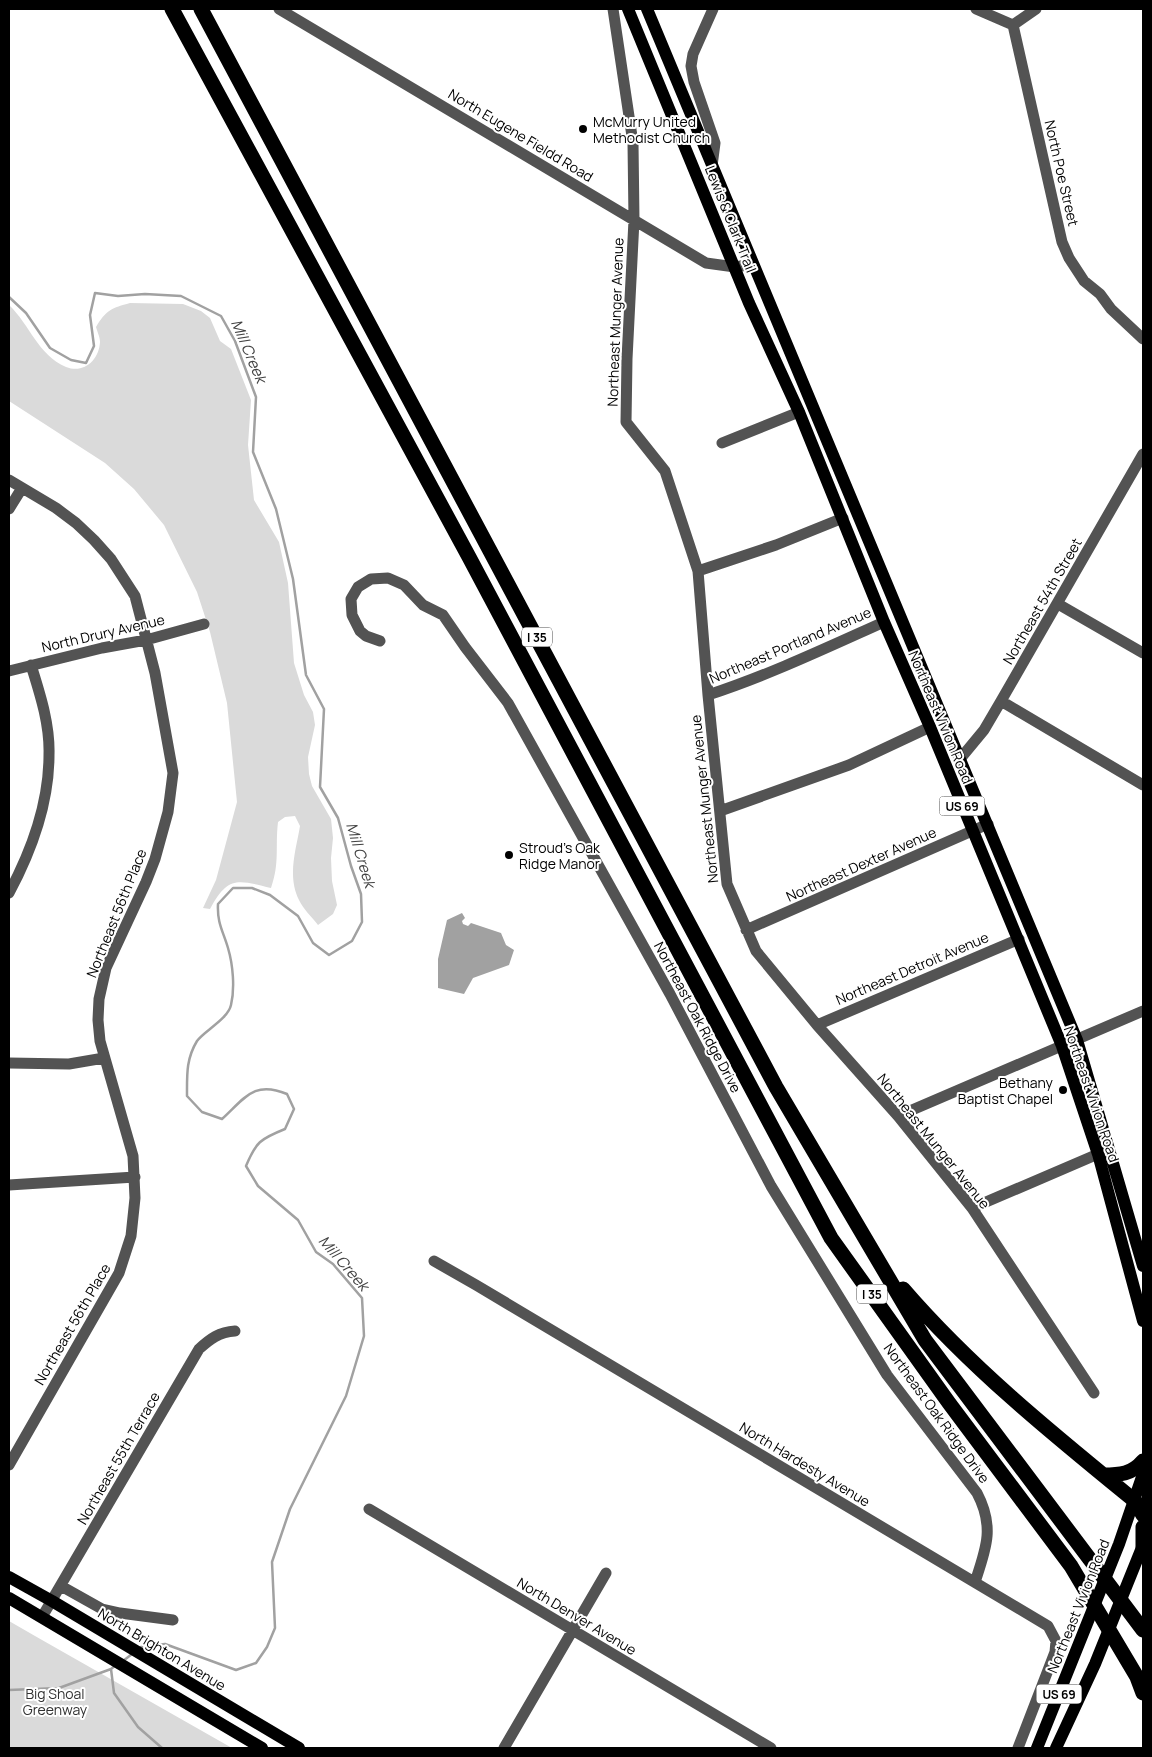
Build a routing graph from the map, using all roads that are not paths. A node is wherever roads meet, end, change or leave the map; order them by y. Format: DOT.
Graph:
graph roads {
  1 [pos="172,9"];
  2 [pos="201,9"];
  3 [pos="279,9"];
  4 [pos="612,9"];
  5 [pos="628,9"];
  6 [pos="646,9"];
  7 [pos="714,9"];
  8 [pos="976,9"];
  9 [pos="1036,9"];
  10 [pos="1013,25"];
  11 [pos="712,166"];
  12 [pos="634,220"];
  13 [pos="754,264"];
  14 [pos="735,267"];
  15 [pos="764,289"];
  16 [pos="750,302"];
  17 [pos="1143,339"];
  18 [pos="799,412"];
  19 [pos="722,443"];
  20 [pos="1143,454"];
  21 [pos="9,480"];
  22 [pos="22,488"];
  23 [pos="9,508"];
  24 [pos="843,518"];
  25 [pos="698,571"];
  26 [pos="1058,604"];
  27 [pos="884,622"];
  28 [pos="204,624"];
  29 [pos="146,640"];
  30 [pos="380,641"];
  31 [pos="1143,653"];
  32 [pos="31,665"];
  33 [pos="9,671"];
  34 [pos="708,695"];
  35 [pos="1002,701"];
  36 [pos="930,727"];
  37 [pos="960,759"];
  38 [pos="1143,785"];
  39 [pos="720,811"];
  40 [pos="988,824"];
  41 [pos="972,832"];
  42 [pos="9,893"];
  43 [pos="746,930"];
  44 [pos="1018,940"];
  45 [pos="1143,1011"];
  46 [pos="817,1025"];
  47 [pos="1077,1040"];
  48 [pos="1062,1046"];
  49 [pos="104,1058"];
  50 [pos="9,1063"];
  51 [pos="898,1116"];
  52 [pos="1098,1154"];
  53 [pos="135,1177"];
  54 [pos="9,1185"];
  55 [pos="972,1208"];
  56 [pos="434,1262"];
  57 [pos="879,1262"];
  58 [pos="1143,1266"];
  59 [pos="1143,1321"];
  60 [pos="235,1331"];
  61 [pos="1094,1393"];
  62 [pos="1143,1461"];
  63 [pos="9,1465"];
  64 [pos="1103,1474"];
  65 [pos="1143,1474"];
  66 [pos="1135,1501"];
  67 [pos="369,1509"];
  68 [pos="1143,1515"];
  69 [pos="1143,1527"];
  70 [pos="1143,1546"];
  71 [pos="606,1573"];
  72 [pos="9,1577"];
  73 [pos="975,1582"];
  74 [pos="61,1586"];
  75 [pos="9,1598"];
  76 [pos="52,1600"];
  77 [pos="42,1617"];
  78 [pos="172,1620"];
  79 [pos="1143,1630"];
  80 [pos="573,1631"];
  81 [pos="1143,1693"];
  82 [pos="262,1748"];
  83 [pos="299,1748"];
  84 [pos="504,1748"];
  85 [pos="771,1748"];
  86 [pos="1018,1748"];
  87 [pos="1036,1748"];
  88 [pos="1056,1748"];
  1 -- 81 [label="highway, I 35"];
  2 -- 57 [label="highway, I 35"];
  3 -- 12 [label="street, North Eugene Fieldd Road"];
  4 -- 12 [label="street, Northeast Munger Avenue"];
  5 -- 14 [label="main road, Lewis & Clark Trail / US 69"];
  6 -- 11 [label="main road, Lewis & Clark Trail / US 69"];
  7 -- 11 [label="street"];
  8 -- 10 [label="street"];
  9 -- 10 [label="street"];
  10 -- 17 [label="street, North Poe Street"];
  11 -- 13 [label="main road, Lewis & Clark Trail / US 69"];
  12 -- 14 [label="street, North Eugene Fieldd Road"];
  12 -- 25 [label="street, Northeast Munger Avenue"];
  13 -- 14 [label="street, North Eugene Fieldd Road"];
  13 -- 15 [label="main road, Lewis & Clark Trail / US 69"];
  14 -- 16 [label="main road, Lewis & Clark Trail / US 69"];
  15 -- 37 [label="main road, Northeast Vivion Road / US 69"];
  16 -- 18 [label="main road, Northeast Vivion Road / US 69"];
  18 -- 19 [label="street"];
  18 -- 24 [label="main road, Northeast Vivion Road / US 69"];
  20 -- 26 [label="street, Northeast 54th Street"];
  21 -- 22 [label="street, Northeast 56th Place"];
  22 -- 23 [label="street"];
  22 -- 29 [label="street, Northeast 56th Place"];
  24 -- 25 [label="street"];
  24 -- 27 [label="main road, Northeast Vivion Road / US 69"];
  25 -- 34 [label="street, Northeast Munger Avenue"];
  26 -- 31 [label="street"];
  26 -- 35 [label="street, Northeast 54th Street"];
  27 -- 34 [label="street, Northeast Portland Avenue"];
  27 -- 36 [label="main road, Northeast Vivion Road / US 69"];
  28 -- 29 [label="street, North Drury Avenue"];
  29 -- 32 [label="street, North Drury Avenue"];
  29 -- 49 [label="street, Northeast 56th Place"];
  30 -- 73 [label="street, Northeast Oak Ridge Drive"];
  32 -- 33 [label="street, North Drury Avenue"];
  32 -- 42 [label="street"];
  34 -- 39 [label="street, Northeast Munger Avenue"];
  35 -- 37 [label="street, Northeast 54th Street"];
  35 -- 38 [label="street"];
  36 -- 39 [label="street"];
  36 -- 41 [label="main road, Northeast Vivion Road / US 69"];
  37 -- 40 [label="main road, Northeast Vivion Road / US 69"];
  39 -- 43 [label="street, Northeast Munger Avenue"];
  40 -- 41 [label="street, Northeast Dexter Avenue"];
  40 -- 47 [label="main road, Northeast Vivion Road / US 69"];
  41 -- 43 [label="street, Northeast Dexter Avenue"];
  41 -- 44 [label="main road, Northeast Vivion Road / US 69"];
  43 -- 46 [label="street, Northeast Munger Avenue"];
  44 -- 46 [label="street, Northeast Detroit Avenue"];
  44 -- 48 [label="main road, Northeast Vivion Road / US 69"];
  45 -- 47 [label="street"];
  46 -- 51 [label="street, Northeast Munger Avenue"];
  47 -- 48 [label="street"];
  47 -- 58 [label="main road, Northeast Vivion Road / US 69"];
  48 -- 51 [label="street"];
  48 -- 52 [label="main road, Northeast Vivion Road / US 69"];
  49 -- 50 [label="street"];
  49 -- 53 [label="street, Northeast 56th Place"];
  51 -- 55 [label="street, Northeast Munger Avenue"];
  52 -- 55 [label="street"];
  52 -- 59 [label="main road, Northeast Vivion Road / US 69"];
  53 -- 54 [label="street"];
  53 -- 63 [label="street, Northeast 56th Place"];
  55 -- 61 [label="street, Northeast Munger Avenue"];
  56 -- 73 [label="street, North Hardesty Avenue"];
  57 -- 64 [label="highway"];
  57 -- 79 [label="highway, I 35"];
  60 -- 74 [label="street, Northeast 55th Terrace"];
  62 -- 64 [label="highway"];
  64 -- 66 [label="highway"];
  65 -- 66 [label="main road, Northeast Vivion Road / US 69"];
  66 -- 68 [label="highway"];
  66 -- 87 [label="main road, Northeast Vivion Road / US 69"];
  67 -- 80 [label="street, North Denver Avenue"];
  69 -- 70 [label="highway"];
  70 -- 88 [label="main road, US 69"];
  71 -- 80 [label="street"];
  72 -- 76 [label="main road, North Brighton Avenue"];
  73 -- 86 [label="street, North Hardesty Avenue"];
  74 -- 76 [label="street, Northeast 55th Terrace"];
  74 -- 78 [label="street"];
  75 -- 77 [label="main road"];
  76 -- 77 [label="street, Northeast 55th Terrace"];
  76 -- 83 [label="main road, North Brighton Avenue"];
  77 -- 82 [label="main road"];
  80 -- 84 [label="street"];
  80 -- 85 [label="street, North Denver Avenue"];
}
